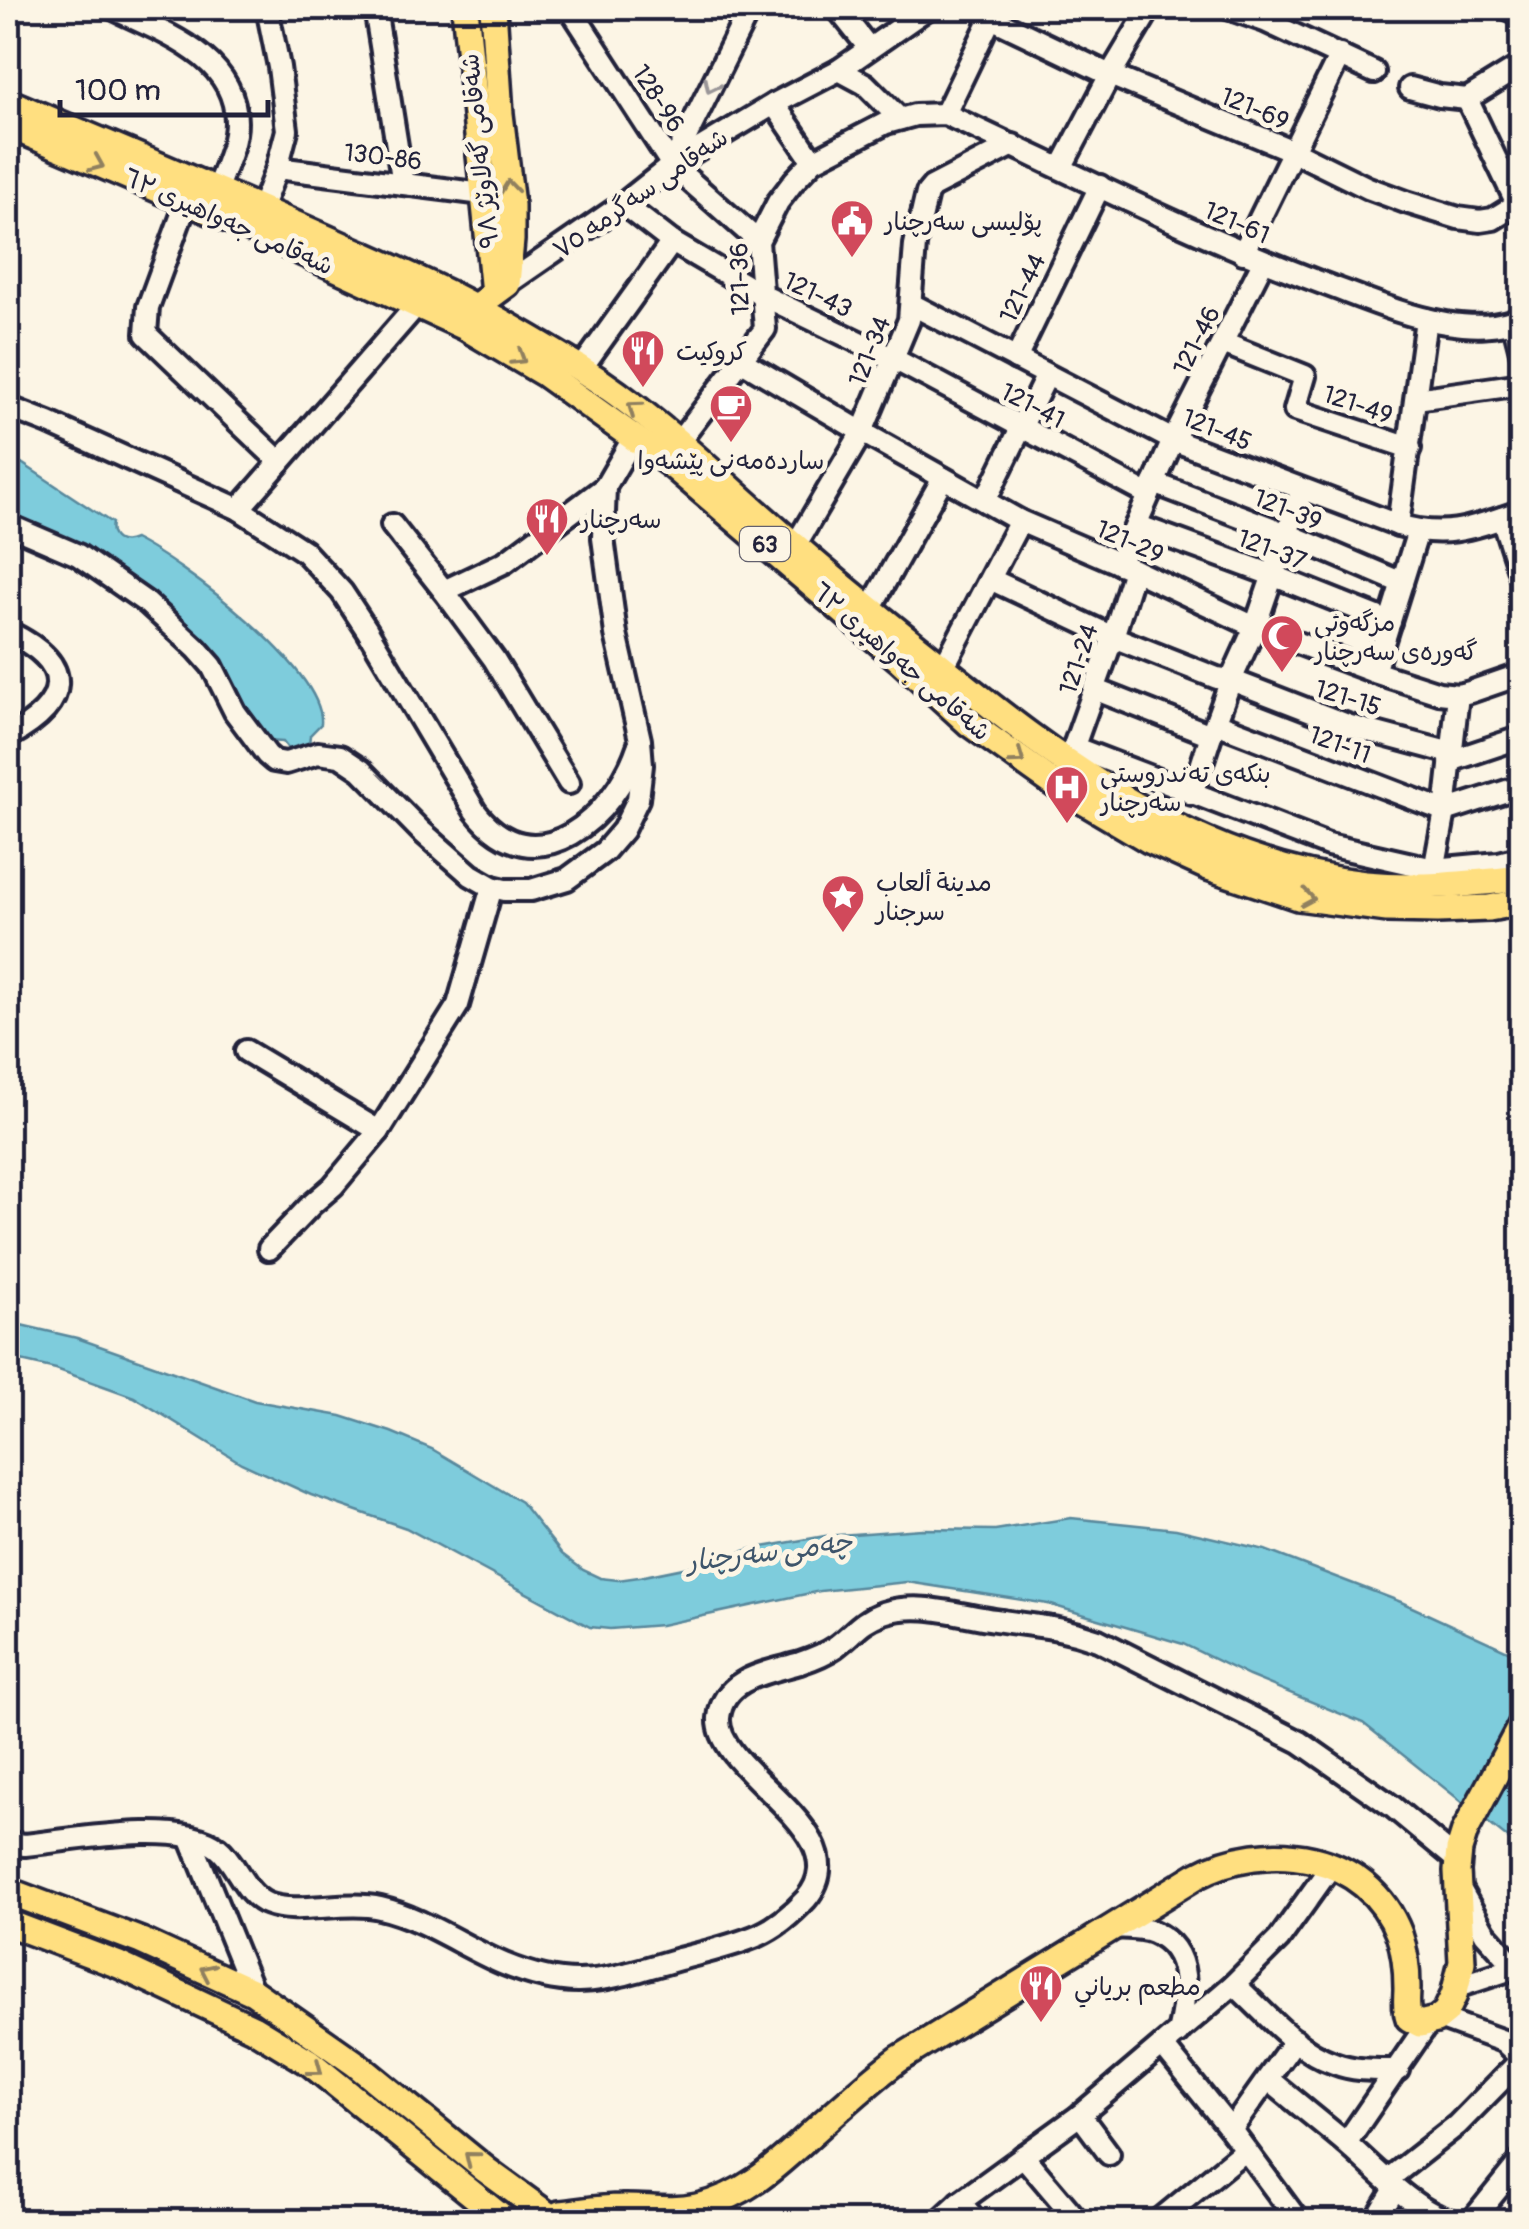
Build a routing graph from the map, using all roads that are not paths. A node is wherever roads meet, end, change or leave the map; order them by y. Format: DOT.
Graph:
graph roads {
  1 [pos="112,8"];
  2 [pos="267,8"];
  3 [pos="376,8"];
  4 [pos="493,8"];
  5 [pos="570,8"];
  6 [pos="750,8"];
  7 [pos="836,8"];
  8 [pos="928,8"];
  9 [pos="1150,8"];
  10 [pos="1228,8"];
  11 [pos="1506,8"];
  12 [pos="986,13"];
  13 [pos="1266,14"];
  14 [pos="464,16"];
  15 [pos="1522,16"];
  16 [pos="869,48"];
  17 [pos="1340,55"];
  18 [pos="1522,64"];
  19 [pos="839,70"];
  20 [pos="1374,72"];
  21 [pos="1110,75"];
  22 [pos="1410,88"];
  23 [pos="1467,98"];
  24 [pos="8,102"];
  25 [pos="774,104"];
  26 [pos="944,114"];
  27 [pos="488,115"];
  28 [pos="900,119"];
  29 [pos="8,125"];
  30 [pos="1012,145"];
  31 [pos="1293,151"];
  32 [pos="813,161"];
  33 [pos="672,165"];
  34 [pos="277,168"];
  35 [pos="1061,168"];
  36 [pos="403,184"];
  37 [pos="1100,186"];
  38 [pos="217,190"];
  39 [pos="483,194"];
  40 [pos="187,201"];
  41 [pos="623,204"];
  42 [pos="1520,206"];
  43 [pos="261,208"];
  44 [pos="758,241"];
  45 [pos="672,242"];
  46 [pos="1242,253"];
  47 [pos="1264,262"];
  48 [pos="762,296"];
  49 [pos="486,303"];
  50 [pos="911,304"];
  51 [pos="416,306"];
  52 [pos="1426,319"];
  53 [pos="1517,319"];
  54 [pos="1222,343"];
  55 [pos="1522,356"];
  56 [pos="1016,358"];
  57 [pos="894,359"];
  58 [pos="742,360"];
  59 [pos="581,369"];
  60 [pos="1047,375"];
  61 [pos="1522,384"];
  62 [pos="1416,399"];
  63 [pos="8,407"];
  64 [pos="1022,427"];
  65 [pos="862,432"];
  66 [pos="634,437"];
  67 [pos="1173,440"];
  68 [pos="1410,448"];
  69 [pos="672,452"];
  70 [pos="280,462"];
  71 [pos="944,478"];
  72 [pos="605,487"];
  73 [pos="1152,489"];
  74 [pos="1302,490"];
  75 [pos="985,501"];
  76 [pos="239,509"];
  77 [pos="1512,514"];
  78 [pos="1020,521"];
  79 [pos="1136,525"];
  80 [pos="13,526"];
  81 [pos="392,526"];
  82 [pos="1408,528"];
  83 [pos="1287,534"];
  84 [pos="794,546"];
  85 [pos="1127,566"];
  86 [pos="1272,575"];
  87 [pos="1521,578"];
  88 [pos="990,579"];
  89 [pos="1402,583"];
  90 [pos="444,590"];
  91 [pos="870,609"];
  92 [pos="1390,622"];
  93 [pos="1255,627"];
  94 [pos="8,632"];
  95 [pos="1113,637"];
  96 [pos="942,668"];
  97 [pos="1374,672"];
  98 [pos="1522,674"];
  99 [pos="1231,680"];
  100 [pos="1094,689"];
  101 [pos="1458,695"];
  102 [pos="1213,729"];
  103 [pos="8,737"];
  104 [pos="1522,737"];
  105 [pos="640,740"];
  106 [pos="1070,756"];
  107 [pos="1451,757"];
  108 [pos="569,783"];
  109 [pos="1522,786"];
  110 [pos="1192,794"];
  111 [pos="1446,811"];
  112 [pos="1522,857"];
  113 [pos="1433,878"];
  114 [pos="1522,878"];
  115 [pos="492,887"];
  116 [pos="1522,902"];
  117 [pos="246,1050"];
  118 [pos="380,1131"];
  119 [pos="269,1250"];
  120 [pos="1522,1724"];
  121 [pos="190,1837"];
  122 [pos="8,1843"];
  123 [pos="1332,1865"];
  124 [pos="1458,1872"];
  125 [pos="8,1892"];
  126 [pos="8,1923"];
  127 [pos="1112,1927"];
  128 [pos="1518,1971"];
  129 [pos="1234,1984"];
  130 [pos="1457,1987"];
  131 [pos="252,1992"];
  132 [pos="1434,2021"];
  133 [pos="1170,2040"];
  134 [pos="1295,2040"];
  135 [pos="1522,2059"];
  136 [pos="1398,2070"];
  137 [pos="1268,2079"];
  138 [pos="1080,2115"];
  139 [pos="1232,2130"];
  140 [pos="1346,2143"];
  141 [pos="1246,2150"];
  142 [pos="1109,2154"];
  143 [pos="1023,2156"];
  144 [pos="1522,2160"];
  145 [pos="1391,2184"];
  146 [pos="960,2202"];
  147 [pos="664,2211"];
  148 [pos="557,2218"];
  149 [pos="1290,2218"];
  150 [pos="1164,2219"];
  151 [pos="1448,2221"];
  152 [pos="507,2222"];
  153 [pos="637,2222"];
  154 [pos="938,2222"];
  155 [pos="976,2222"];
  156 [pos="1078,2222"];
  157 [pos="1376,2222"];
  158 [pos="1471,2222"];
  1 -- 38 [label="street"];
  2 -- 34 [label="street"];
  3 -- 36 [label="street"];
  4 -- 27 [label="main road, شەقامی گەلاوێژ ٩٨"];
  5 -- 33 [label="street, 128-96"];
  6 -- 33 [label="street, one-way"];
  7 -- 16 [label="street"];
  8 -- 16 [label="street, شەقامی سەگرمە ٧٥"];
  9 -- 21 [label="street"];
  10 -- 13 [label="street"];
  11 -- 15 [label="street"];
  12 -- 21 [label="street, 121-69"];
  12 -- 26 [label="street"];
  13 -- 17 [label="street"];
  14 -- 27 [label="main road, شەقامی گەلاوێژ ٩٨"];
  16 -- 19 [label="street, شەقامی سەگرمە ٧٥"];
  17 -- 20 [label="street"];
  17 -- 31 [label="street"];
  18 -- 23 [label="street"];
  19 -- 25 [label="street, شەقامی سەگرمە ٧٥"];
  19 -- 28 [label="street"];
  21 -- 31 [label="street, 121-69"];
  21 -- 35 [label="street"];
  22 -- 23 [label="street"];
  23 -- 42 [label="street"];
  24 -- 38 [label="main road, شەقامی جەواهیری ٦٣ / 63"];
  25 -- 32 [label="street"];
  25 -- 33 [label="street, شەقامی سەگرمە ٧٥"];
  26 -- 28 [label="street, 121-36"];
  26 -- 30 [label="street, 121-61"];
  27 -- 39 [label="main road, شەقامی گەلاوێژ ٩٨"];
  49 -- 27 [label="main road, شەقامی گەلاوێژ ٩٨, one-way"];
  28 -- 32 [label="street, 121-36"];
  29 -- 40 [label="main road, شەقامی جەواهیری ٦٣ / 63, one-way"];
  30 -- 35 [label="street, 121-61"];
  30 -- 50 [label="street, 121-34"];
  31 -- 42 [label="street, 121-69"];
  31 -- 46 [label="street"];
  32 -- 44 [label="street, 121-36"];
  33 -- 41 [label="street, شەقامی سەگرمە ٧٥"];
  33 -- 44 [label="street, 128-96"];
  34 -- 36 [label="street, 130-86"];
  34 -- 43 [label="street"];
  35 -- 37 [label="street, 121-61"];
  36 -- 39 [label="street, 130-86"];
  37 -- 46 [label="street, 121-61"];
  37 -- 56 [label="street, 121-44"];
  38 -- 43 [label="main road, شەقامی جەواهیری ٦٣ / 63"];
  39 -- 49 [label="main road, شەقامی گەلاوێژ ٩٨"];
  40 -- 51 [label="main road, شەقامی جەواهیری ٦٣ / 63"];
  40 -- 70 [label="street"];
  41 -- 45 [label="street, 121-43"];
  41 -- 49 [label="street, شەقامی سەگرمە ٧٥"];
  43 -- 49 [label="main road, شەقامی جەواهیری ٦٣ / 63"];
  44 -- 48 [label="street, 121-36"];
  45 -- 48 [label="street, 121-43"];
  45 -- 59 [label="street"];
  46 -- 47 [label="street, 121-61"];
  47 -- 52 [label="street, 121-61"];
  47 -- 54 [label="street, 121-46"];
  48 -- 57 [label="street, 121-43"];
  48 -- 58 [label="street, 121-36"];
  49 -- 51 [label="main road, شەقامی جەواهیری ٦٣ / 63"];
  49 -- 59 [label="main road, شەقامی جەواهیری ٦٣ / 63"];
  49 -- 66 [label="main road, شەقامی جەواهیری ٦٣ / 63, one-way"];
  50 -- 56 [label="street, 121-45"];
  50 -- 57 [label="street, 121-34"];
  51 -- 70 [label="street"];
  52 -- 53 [label="street, 121-61"];
  52 -- 62 [label="street"];
  53 -- 55 [label="street"];
  54 -- 67 [label="street, 121-46"];
  54 -- 68 [label="street, 121-49"];
  56 -- 60 [label="street, 121-45"];
  57 -- 64 [label="street, 121-41"];
  57 -- 65 [label="street, 121-34"];
  58 -- 65 [label="street, 121-29"];
  58 -- 69 [label="street, 121-36"];
  69 -- 59 [label="main road, شەقامی جەواهیری ٦٣ / 63, one-way"];
  60 -- 64 [label="street"];
  60 -- 67 [label="street, 121-45"];
  61 -- 62 [label="street, 121-49"];
  62 -- 68 [label="street"];
  63 -- 76 [label="street"];
  64 -- 73 [label="street, 121-41"];
  64 -- 75 [label="street"];
  65 -- 71 [label="street, 121-29"];
  65 -- 84 [label="street, 121-34"];
  66 -- 69 [label="main road, شەقامی جەواهیری ٦٣ / 63"];
  66 -- 72 [label="street"];
  67 -- 73 [label="street, 121-46"];
  67 -- 74 [label="street, 121-45"];
  68 -- 82 [label="street"];
  69 -- 84 [label="main road, شەقامی جەواهیری ٦٣ / 63"];
  69 -- 116 [label="main road, شەقامی جەواهیری ٦٣ / 63, one-way"];
  70 -- 76 [label="street"];
  71 -- 75 [label="street, 121-29"];
  71 -- 91 [label="street"];
  72 -- 90 [label="street"];
  72 -- 105 [label="street"];
  73 -- 79 [label="street, 121-24"];
  73 -- 83 [label="street, 121-39"];
  74 -- 82 [label="street, 121-45"];
  74 -- 83 [label="street"];
  75 -- 78 [label="street, 121-29"];
  76 -- 105 [label="street"];
  77 -- 82 [label="street, 121-45"];
  77 -- 87 [label="street"];
  78 -- 85 [label="street, 121-29"];
  78 -- 88 [label="street"];
  79 -- 85 [label="street, 121-24"];
  79 -- 86 [label="street, 121-37"];
  80 -- 115 [label="street"];
  81 -- 90 [label="street"];
  82 -- 89 [label="street"];
  83 -- 86 [label="street"];
  83 -- 89 [label="street, 121-39"];
  84 -- 91 [label="main road, شەقامی جەواهیری ٦٣ / 63"];
  85 -- 93 [label="street, 121-29"];
  85 -- 95 [label="street, 121-24"];
  86 -- 92 [label="street, 121-37"];
  86 -- 93 [label="street"];
  88 -- 95 [label="street, 121-15"];
  88 -- 96 [label="street"];
  89 -- 92 [label="street"];
  90 -- 108 [label="street"];
  91 -- 96 [label="main road, شەقامی جەواهیری ٦٣ / 63"];
  92 -- 97 [label="street"];
  93 -- 97 [label="street, 121-29"];
  93 -- 99 [label="street"];
  94 -- 103 [label="street"];
  95 -- 99 [label="street, 121-15"];
  95 -- 100 [label="street, 121-24"];
  96 -- 106 [label="main road, شەقامی جەواهیری ٦٣ / 63"];
  97 -- 101 [label="street, 121-29"];
  98 -- 101 [label="street"];
  99 -- 102 [label="street"];
  99 -- 107 [label="street, 121-15"];
  100 -- 102 [label="street, 121-11"];
  100 -- 106 [label="street, 121-24"];
  101 -- 107 [label="street"];
  102 -- 110 [label="street"];
  102 -- 111 [label="street, 121-11"];
  104 -- 107 [label="street"];
  105 -- 115 [label="street"];
  106 -- 110 [label="street"];
  106 -- 113 [label="main road, شەقامی جەواهیری ٦٣ / 63"];
  107 -- 111 [label="street"];
  109 -- 111 [label="street"];
  110 -- 113 [label="street"];
  111 -- 113 [label="street"];
  112 -- 113 [label="street"];
  113 -- 114 [label="main road, شەقامی جەواهیری ٦٣ / 63"];
  115 -- 118 [label="street"];
  117 -- 118 [label="street"];
  118 -- 119 [label="street"];
  120 -- 124 [label="main road"];
  121 -- 122 [label="street"];
  121 -- 124 [label="street"];
  121 -- 131 [label="street"];
  123 -- 127 [label="main road"];
  123 -- 129 [label="street"];
  123 -- 132 [label="main road"];
  124 -- 128 [label="street"];
  124 -- 130 [label="main road"];
  131 -- 125 [label="main road, one-way"];
  126 -- 152 [label="main road, one-way"];
  127 -- 133 [label="street"];
  127 -- 147 [label="main road"];
  128 -- 130 [label="street"];
  129 -- 133 [label="street"];
  129 -- 134 [label="street"];
  130 -- 132 [label="main road"];
  148 -- 131 [label="main road, one-way"];
  132 -- 135 [label="street"];
  132 -- 136 [label="street"];
  133 -- 138 [label="street"];
  133 -- 139 [label="street"];
  134 -- 136 [label="street"];
  134 -- 137 [label="street"];
  135 -- 145 [label="street"];
  136 -- 140 [label="street"];
  137 -- 139 [label="street"];
  137 -- 140 [label="street"];
  138 -- 142 [label="street"];
  138 -- 143 [label="street"];
  139 -- 141 [label="street"];
  140 -- 145 [label="street"];
  141 -- 149 [label="street"];
  141 -- 150 [label="street"];
  143 -- 146 [label="street"];
  143 -- 156 [label="street"];
  144 -- 158 [label="street"];
  145 -- 151 [label="street"];
  145 -- 157 [label="street"];
  146 -- 154 [label="street"];
  146 -- 155 [label="street"];
  147 -- 148 [label="main road"];
  147 -- 153 [label="main road"];
}
